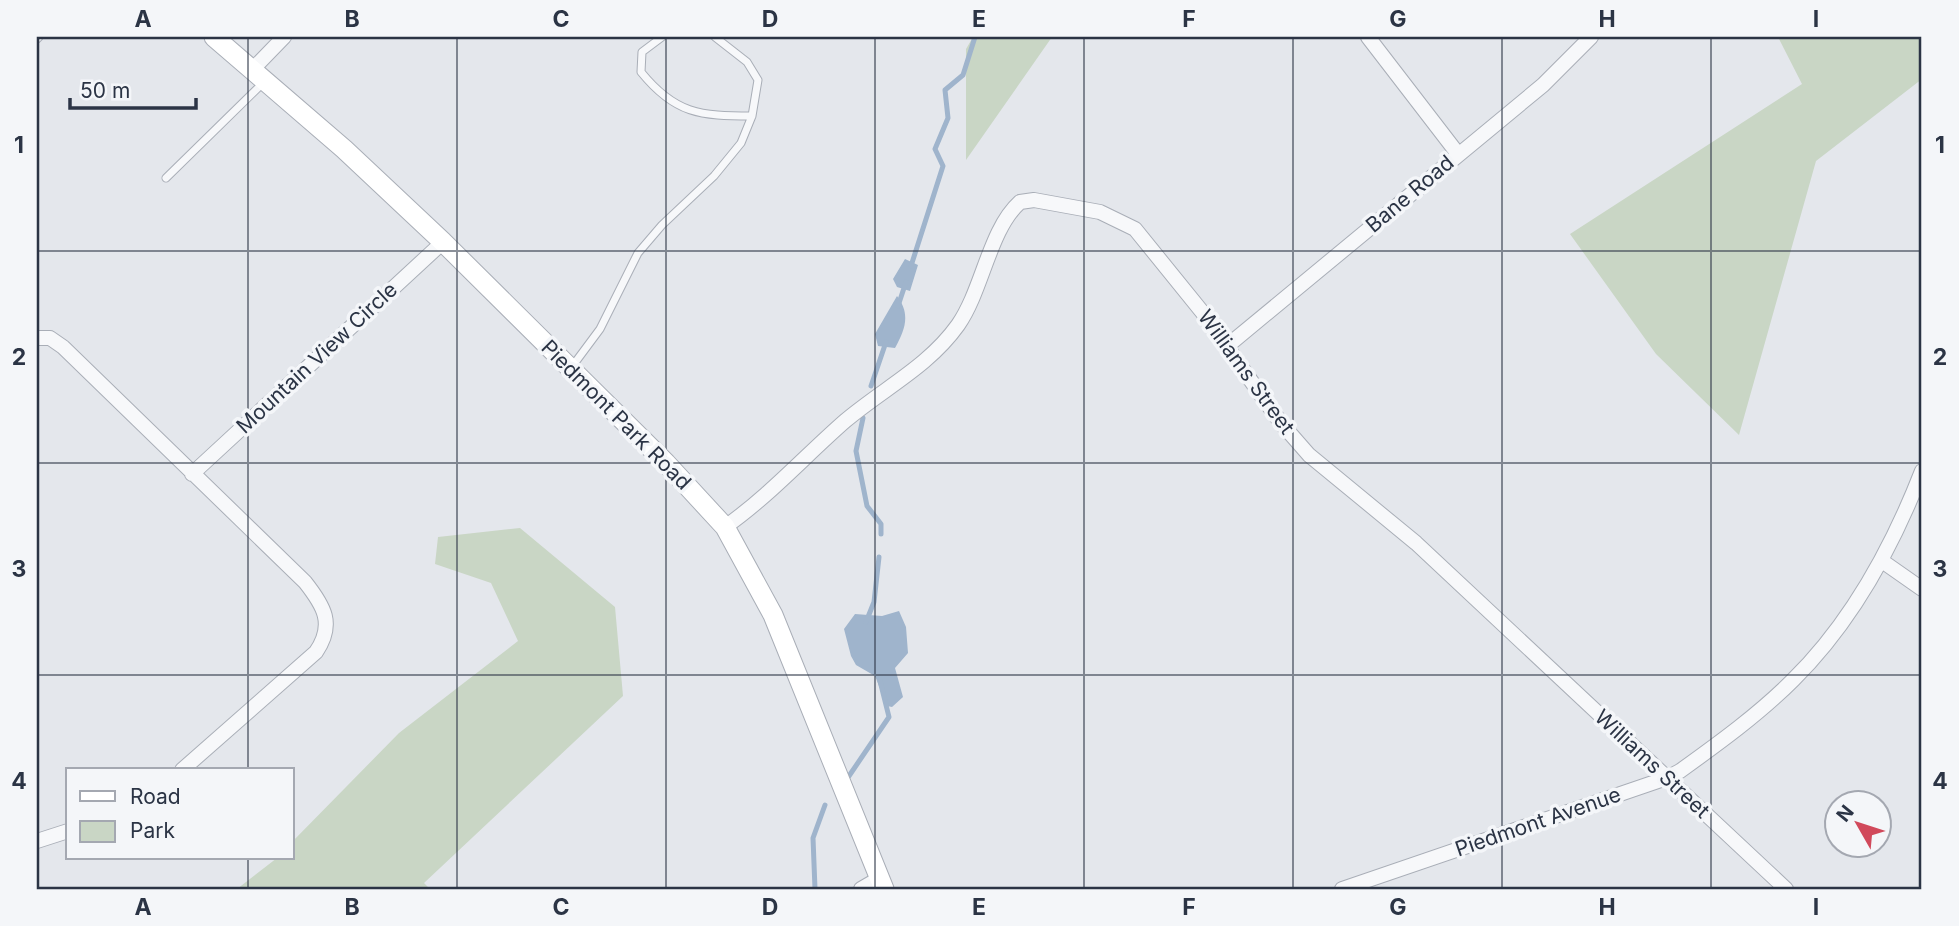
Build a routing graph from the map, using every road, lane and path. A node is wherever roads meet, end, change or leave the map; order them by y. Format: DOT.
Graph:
graph roads {
  1 [pos="214,37"];
  2 [pos="284,37"];
  3 [pos="662,37"];
  4 [pos="716,37"];
  5 [pos="1368,37"];
  6 [pos="1591,37"];
  7 [pos="259,75"];
  8 [pos="752,116"];
  9 [pos="1458,154"];
  10 [pos="166,178"];
  11 [pos="443,242"];
  12 [pos="37,338"];
  13 [pos="1226,347"];
  14 [pos="571,369"];
  15 [pos="1922,471"];
  16 [pos="192,474"];
  17 [pos="725,527"];
  18 [pos="1882,561"];
  19 [pos="1922,589"];
  20 [pos="183,768"];
  21 [pos="1667,778"];
  22 [pos="66,832"];
  23 [pos="37,841"];
  24 [pos="882,883"];
  25 [pos="861,889"];
  26 [pos="1342,889"];
  27 [pos="1786,889"];
  1 -- 7 [label="street, Piedmont Park Road"];
  2 -- 7 [label="street"];
  3 -- 8 [label="lane"];
  4 -- 8 [label="lane"];
  5 -- 9 [label="street"];
  6 -- 9 [label="street, Bane Road"];
  7 -- 10 [label="lane"];
  7 -- 11 [label="street, Piedmont Park Road"];
  8 -- 14 [label="lane"];
  9 -- 13 [label="street, Bane Road"];
  11 -- 14 [label="street, Piedmont Park Road"];
  11 -- 16 [label="street, Mountain View Circle"];
  12 -- 16 [label="street"];
  13 -- 17 [label="street, Williams Street"];
  13 -- 21 [label="street, Williams Street"];
  14 -- 17 [label="street, Piedmont Park Road"];
  15 -- 18 [label="street, Piedmont Avenue"];
  16 -- 20 [label="street"];
  17 -- 24 [label="street, Piedmont Park Road"];
  18 -- 19 [label="street"];
  18 -- 21 [label="street, Piedmont Avenue"];
  21 -- 26 [label="street, Piedmont Avenue"];
  21 -- 27 [label="street, Williams Street"];
  22 -- 23 [label="street"];
  24 -- 25 [label="street"];
}
